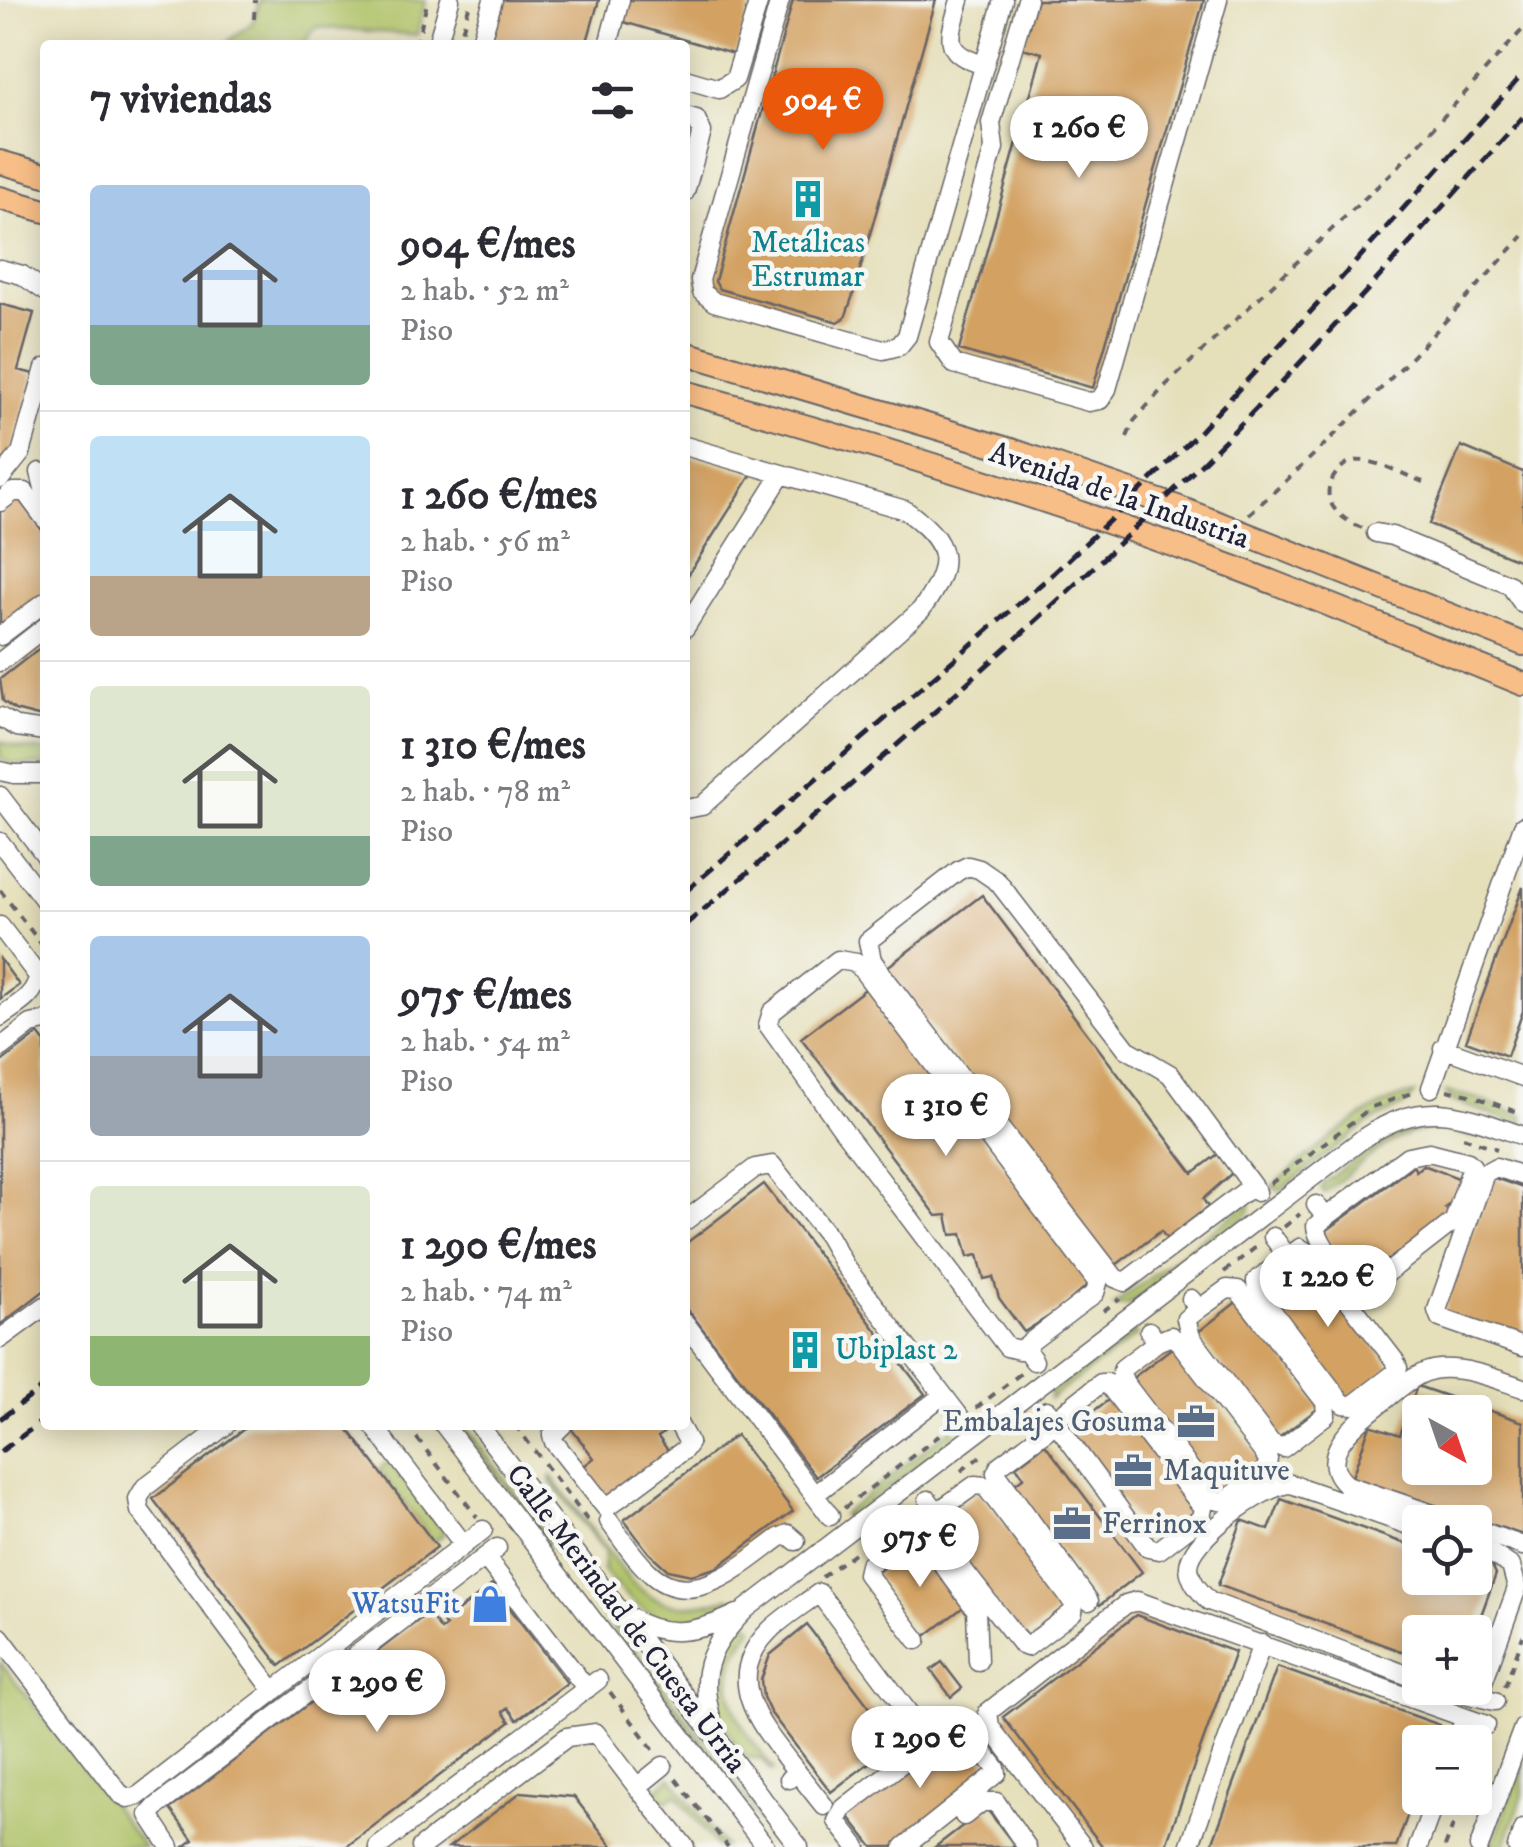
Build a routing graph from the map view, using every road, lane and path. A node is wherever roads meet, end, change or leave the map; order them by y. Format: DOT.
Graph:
graph roads {
  1 [pos="256,0"];
  2 [pos="428,0"];
  3 [pos="450,0"];
  4 [pos="471,0"];
  5 [pos="493,0"];
  6 [pos="620,0"];
  7 [pos="759,0"];
  8 [pos="780,0"];
  9 [pos="960,0"];
  10 [pos="1003,0"];
  11 [pos="1027,0"];
  12 [pos="1218,0"];
  13 [pos="254,19"];
  14 [pos="1523,29"];
  15 [pos="417,40"];
  16 [pos="438,40"];
  17 [pos="459,40"];
  18 [pos="484,40"];
  19 [pos="609,40"];
  20 [pos="984,65"];
  21 [pos="690,81"];
  22 [pos="690,118"];
  23 [pos="0,162"];
  24 [pos="40,174"];
  25 [pos="690,174"];
  26 [pos="0,198"];
  27 [pos="40,210"];
  28 [pos="1523,236"];
  29 [pos="0,268"];
  30 [pos="40,288"];
  31 [pos="690,355"];
  32 [pos="40,386"];
  33 [pos="690,394"];
  34 [pos="1126,437"];
  35 [pos="690,447"];
  36 [pos="782,474"];
  37 [pos="0,479"];
  38 [pos="1422,482"];
  39 [pos="0,502"];
  40 [pos="40,512"];
  41 [pos="1234,527"];
  42 [pos="1376,533"];
  43 [pos="1523,604"];
  44 [pos="40,606"];
  45 [pos="690,620"];
  46 [pos="40,631"];
  47 [pos="0,636"];
  48 [pos="1522,640"];
  49 [pos="0,662"];
  50 [pos="1523,684"];
  51 [pos="0,717"];
  52 [pos="40,729"];
  53 [pos="0,771"];
  54 [pos="40,774"];
  55 [pos="0,796"];
  56 [pos="690,808"];
  57 [pos="1523,826"];
  58 [pos="0,842"];
  59 [pos="40,848"];
  60 [pos="0,890"];
  61 [pos="40,894"];
  62 [pos="0,926"];
  63 [pos="40,943"];
  64 [pos="40,971"];
  65 [pos="40,978"];
  66 [pos="0,1017"];
  67 [pos="40,1021"];
  68 [pos="0,1048"];
  69 [pos="1443,1048"];
  70 [pos="1523,1077"];
  71 [pos="1431,1088"];
  72 [pos="1523,1136"];
  73 [pos="1481,1146"];
  74 [pos="1472,1166"];
  75 [pos="1523,1176"];
  76 [pos="1255,1189"];
  77 [pos="690,1217"];
  78 [pos="1273,1237"];
  79 [pos="1288,1257"];
  80 [pos="1100,1300"];
  81 [pos="1195,1304"];
  82 [pos="40,1310"];
  83 [pos="690,1331"];
  84 [pos="1153,1336"];
  85 [pos="0,1340"];
  86 [pos="1523,1347"];
  87 [pos="1523,1388"];
  88 [pos="943,1396"];
  89 [pos="960,1417"];
  90 [pos="1049,1420"];
  91 [pos="219,1430"];
  92 [pos="377,1430"];
  93 [pos="448,1430"];
  94 [pos="482,1430"];
  95 [pos="558,1430"];
  96 [pos="682,1430"];
  97 [pos="814,1494"];
  98 [pos="1406,1505"];
  99 [pos="933,1506"];
  100 [pos="830,1516"];
  101 [pos="609,1522"];
  102 [pos="1402,1523"];
  103 [pos="484,1530"];
  104 [pos="1492,1535"];
  105 [pos="796,1542"];
  106 [pos="464,1544"];
  107 [pos="1523,1546"];
  108 [pos="1492,1554"];
  109 [pos="1089,1601"];
  110 [pos="746,1609"];
  111 [pos="621,1612"];
  112 [pos="0,1637"];
  113 [pos="917,1640"];
  114 [pos="1262,1644"];
  115 [pos="1492,1657"];
  116 [pos="978,1661"];
  117 [pos="1402,1673"];
  118 [pos="274,1690"];
  119 [pos="1465,1718"];
  120 [pos="1462,1725"];
  121 [pos="1486,1725"];
  122 [pos="919,1727"];
  123 [pos="1523,1728"];
  124 [pos="720,1743"];
  125 [pos="663,1766"];
  126 [pos="637,1787"];
  127 [pos="824,1806"];
  128 [pos="1430,1815"];
  129 [pos="1456,1815"];
  130 [pos="1523,1829"];
  131 [pos="170,1847"];
  132 [pos="378,1847"];
  133 [pos="421,1847"];
  134 [pos="685,1847"];
  135 [pos="766,1847"];
  136 [pos="800,1847"];
  137 [pos="857,1847"];
  138 [pos="904,1847"];
  139 [pos="924,1847"];
  140 [pos="1028,1847"];
  141 [pos="1082,1847"];
  142 [pos="1188,1847"];
  143 [pos="1418,1847"];
  144 [pos="1444,1847"];
  145 [pos="1480,1847"];
  146 [pos="1516,1847"];
  1 -- 13 [label="path"];
  2 -- 15 [label="path"];
  3 -- 16 [label="street"];
  4 -- 17 [label="path"];
  5 -- 18 [label="street"];
  6 -- 19 [label="street"];
  7 -- 21 [label="street"];
  8 -- 20 [label="street"];
  9 -- 20 [label="street"];
  10 -- 20 [label="street"];
  11 -- 12 [label="street"];
  14 -- 34 [label="path"];
  22 -- 25 [label="street"];
  23 -- 24 [label="main road"];
  26 -- 27 [label="main road"];
  28 -- 41 [label="path"];
  29 -- 30 [label="street"];
  31 -- 41 [label="main road, Avenida de la Industria"];
  32 -- 37 [label="street"];
  33 -- 50 [label="main road, Avenida de la Industria"];
  35 -- 36 [label="street"];
  36 -- 45 [label="street"];
  36 -- 56 [label="street"];
  38 -- 42 [label="path"];
  39 -- 40 [label="street"];
  41 -- 48 [label="main road, Avenida de la Industria"];
  42 -- 43 [label="street"];
  44 -- 47 [label="street"];
  46 -- 49 [label="street"];
  51 -- 52 [label="street"];
  53 -- 54 [label="street"];
  55 -- 59 [label="street"];
  57 -- 69 [label="street"];
  58 -- 61 [label="street"];
  60 -- 63 [label="path"];
  62 -- 64 [label="street"];
  65 -- 66 [label="street"];
  67 -- 68 [label="street"];
  69 -- 70 [label="street"];
  69 -- 71 [label="street"];
  72 -- 110 [label="street"];
  73 -- 74 [label="street"];
  74 -- 74 [label="street"];
  75 -- 86 [label="street"];
  76 -- 76 [label="street"];
  77 -- 88 [label="street"];
  78 -- 79 [label="street"];
  79 -- 79 [label="street"];
  80 -- 80 [label="street"];
  81 -- 81 [label="street"];
  82 -- 85 [label="street"];
  83 -- 97 [label="street"];
  84 -- 84 [label="street"];
  87 -- 98 [label="street"];
  88 -- 89 [label="street"];
  88 -- 97 [label="street"];
  90 -- 90 [label="street"];
  90 -- 109 [label="street"];
  91 -- 118 [label="street"];
  92 -- 106 [label="street"];
  93 -- 135 [label="street, Calle Merindad de Cuesta Urria"];
  94 -- 111 [label="street, Calle Merindad de Cuesta Urria"];
  95 -- 96 [label="street"];
  97 -- 100 [label="street"];
  99 -- 99 [label="street"];
  101 -- 105 [label="street"];
  102 -- 117 [label="street"];
  103 -- 106 [label="street"];
  104 -- 107 [label="street"];
  106 -- 118 [label="street"];
  108 -- 115 [label="street"];
  110 -- 111 [label="street"];
  110 -- 124 [label="street"];
  111 -- 124 [label="street, Calle Merindad de Cuesta Urria"];
  112 -- 118 [label="street"];
  113 -- 116 [label="street"];
  114 -- 119 [label="street"];
  114 -- 141 [label="street"];
  114 -- 142 [label="street"];
  119 -- 120 [label="street"];
  119 -- 121 [label="street"];
  122 -- 127 [label="street"];
  123 -- 145 [label="street"];
  124 -- 136 [label="street, Calle Merindad de Cuesta Urria"];
  125 -- 126 [label="street"];
  126 -- 133 [label="street"];
  126 -- 134 [label="street"];
  128 -- 143 [label="street"];
  129 -- 144 [label="path"];
  130 -- 146 [label="street"];
  131 -- 132 [label="street"];
  137 -- 138 [label="street"];
  139 -- 140 [label="street"];
}
